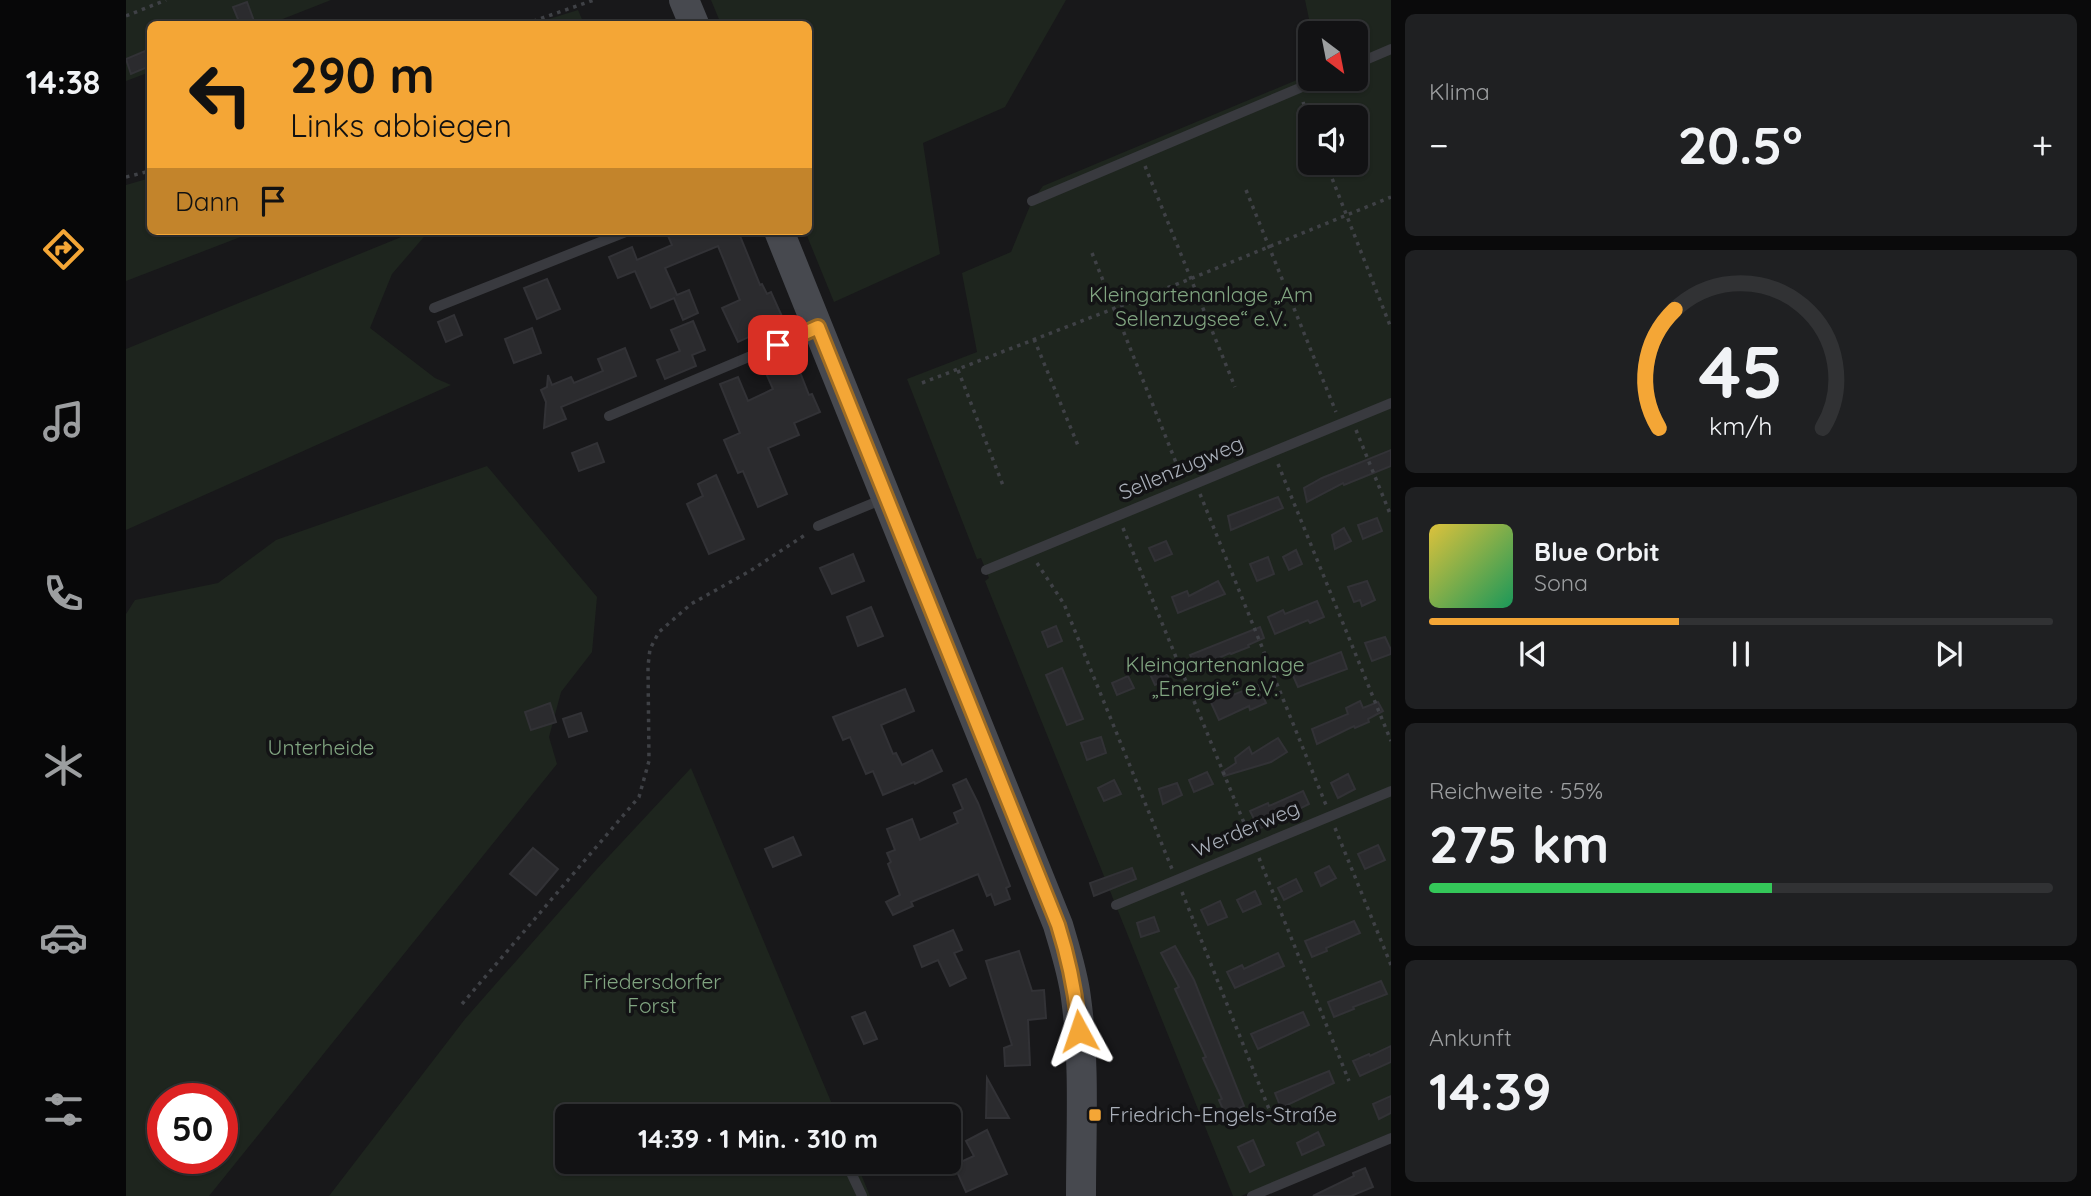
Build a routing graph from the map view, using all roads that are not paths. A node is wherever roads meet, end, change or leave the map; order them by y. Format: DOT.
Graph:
graph roads {
  1 [pos="684,0"];
  2 [pos="693,21"];
  3 [pos="1391,49"];
  4 [pos="1368,59"];
  5 [pos="1298,89"];
  6 [pos="1032,201"];
  7 [pos="618,235"];
  8 [pos="781,235"];
  9 [pos="434,308"];
  10 [pos="818,327"];
  11 [pos="1391,402"];
  12 [pos="609,416"];
  13 [pos="886,498"];
  14 [pos="818,526"];
  15 [pos="986,570"];
  16 [pos="1391,791"];
  17 [pos="1116,905"];
  18 [pos="1391,1138"];
  19 [pos="852,1174"];
  20 [pos="862,1196"];
  21 [pos="1081,1196"];
  22 [pos="1252,1196"];
  1 -- 2 [label="main road"];
  3 -- 4 [label="lane"];
  5 -- 6 [label="lane"];
  7 -- 9 [label="lane"];
  8 -- 10 [label="main road"];
  10 -- 12 [label="lane"];
  10 -- 13 [label="main road"];
  11 -- 15 [label="lane, Sellenzugweg"];
  13 -- 14 [label="lane"];
  13 -- 21 [label="main road"];
  16 -- 17 [label="lane, Werderweg"];
  18 -- 22 [label="lane"];
  19 -- 20 [label="lane"];
}
